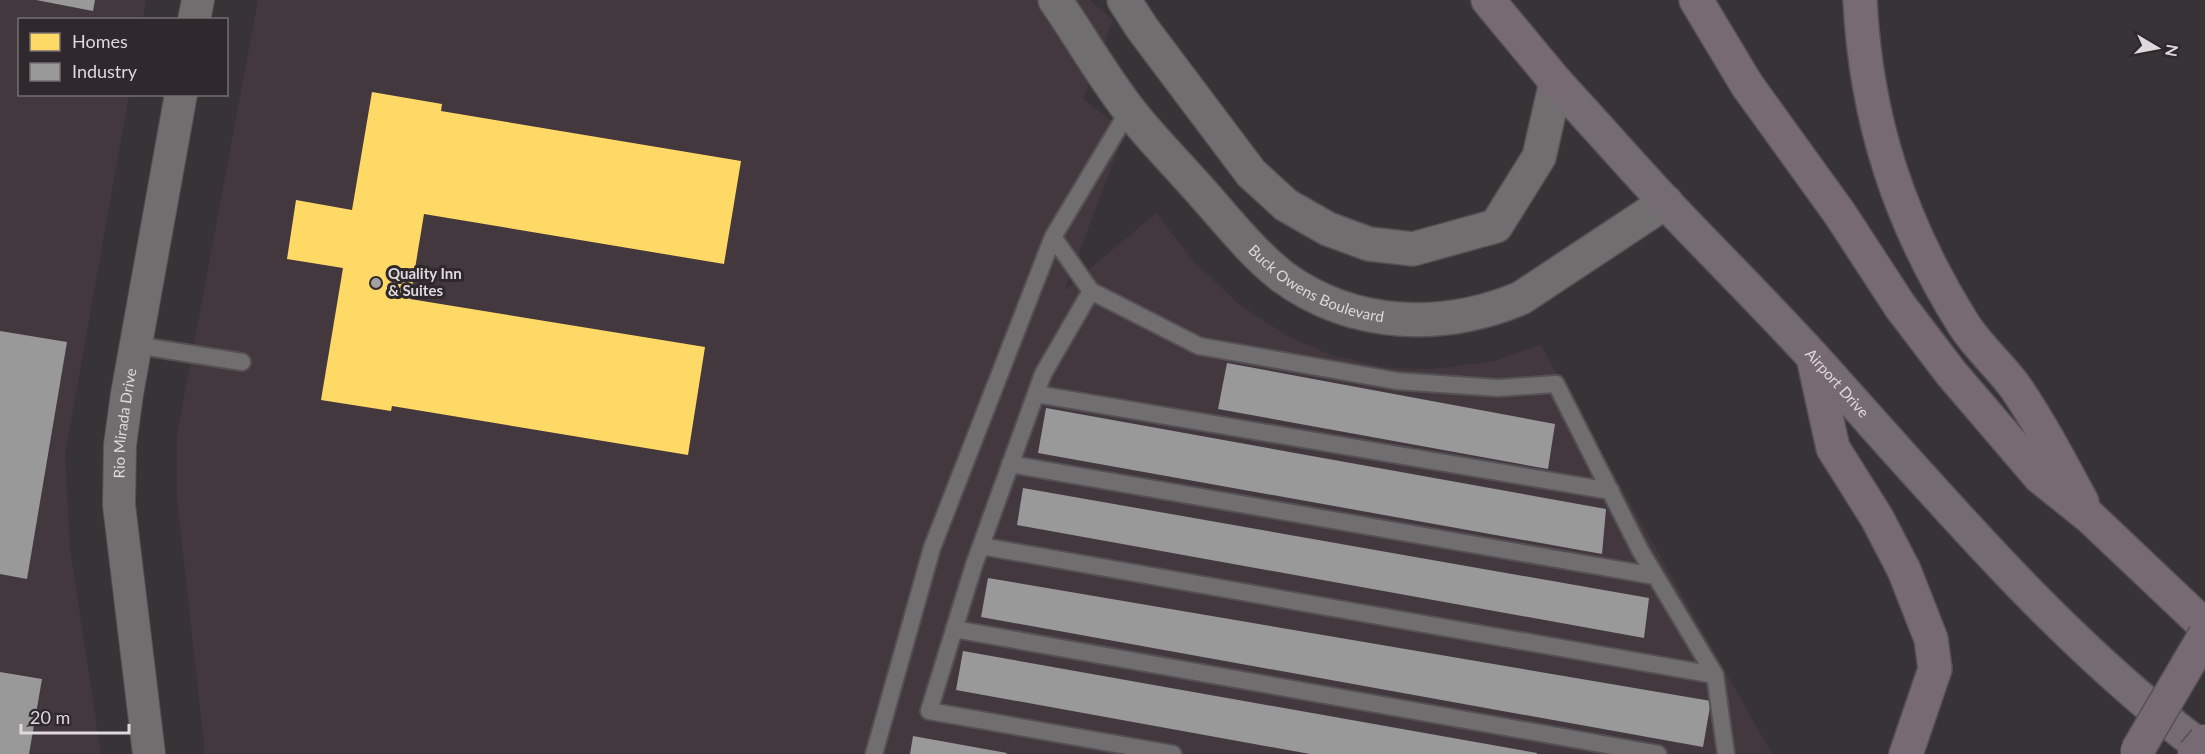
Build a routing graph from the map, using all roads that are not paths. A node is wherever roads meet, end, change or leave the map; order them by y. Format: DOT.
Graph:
graph roads {
  1 [pos="198,0"];
  2 [pos="1055,0"];
  3 [pos="1124,0"];
  4 [pos="1488,0"];
  5 [pos="1696,0"];
  6 [pos="1860,0"];
  7 [pos="1866,0"];
  8 [pos="194,18"];
  9 [pos="1862,36"];
  10 [pos="1556,82"];
  11 [pos="181,96"];
  12 [pos="1128,110"];
  13 [pos="1666,202"];
  14 [pos="1053,237"];
  15 [pos="1091,291"];
  16 [pos="135,345"];
  17 [pos="1813,357"];
  18 [pos="242,363"];
  19 [pos="1036,394"];
  20 [pos="1010,464"];
  21 [pos="1611,491"];
  22 [pos="2090,517"];
  23 [pos="981,546"];
  24 [pos="1655,576"];
  25 [pos="2205,626"];
  26 [pos="954,629"];
  27 [pos="2205,636"];
  28 [pos="2205,669"];
  29 [pos="1715,675"];
  30 [pos="2205,741"];
  31 [pos="2205,750"];
  32 [pos="2136,753"];
  33 [pos="148,754"];
  34 [pos="874,754"];
  35 [pos="1173,754"];
  36 [pos="1658,754"];
  37 [pos="1726,754"];
  38 [pos="1906,754"];
  39 [pos="2194,754"];
  1 -- 8 [label="street"];
  2 -- 12 [label="main road, Buck Owens Boulevard"];
  3 -- 10 [label="main road"];
  4 -- 10 [label="highway, Airport Drive"];
  5 -- 22 [label="highway"];
  6 -- 9 [label="highway"];
  7 -- 9 [label="highway"];
  9 -- 22 [label="highway"];
  10 -- 13 [label="main road, Airport Drive"];
  11 -- 16 [label="street, Rio Mirada Drive"];
  12 -- 13 [label="main road, Buck Owens Boulevard"];
  12 -- 14 [label="lane"];
  13 -- 17 [label="main road, Airport Drive"];
  14 -- 15 [label="lane"];
  14 -- 34 [label="lane"];
  15 -- 19 [label="lane"];
  15 -- 21 [label="lane"];
  16 -- 18 [label="lane"];
  16 -- 33 [label="street, Rio Mirada Drive"];
  17 -- 31 [label="main road, Airport Drive"];
  17 -- 38 [label="highway"];
  19 -- 20 [label="lane"];
  19 -- 21 [label="lane"];
  20 -- 23 [label="lane"];
  20 -- 24 [label="lane"];
  21 -- 24 [label="lane"];
  22 -- 25 [label="highway"];
  23 -- 26 [label="lane"];
  23 -- 29 [label="lane"];
  24 -- 29 [label="lane"];
  26 -- 35 [label="lane"];
  26 -- 36 [label="lane"];
  27 -- 32 [label="highway, bridge"];
  28 -- 32 [label="highway, bridge"];
  29 -- 37 [label="lane"];
  30 -- 39 [label="highway, bridge"];
}
